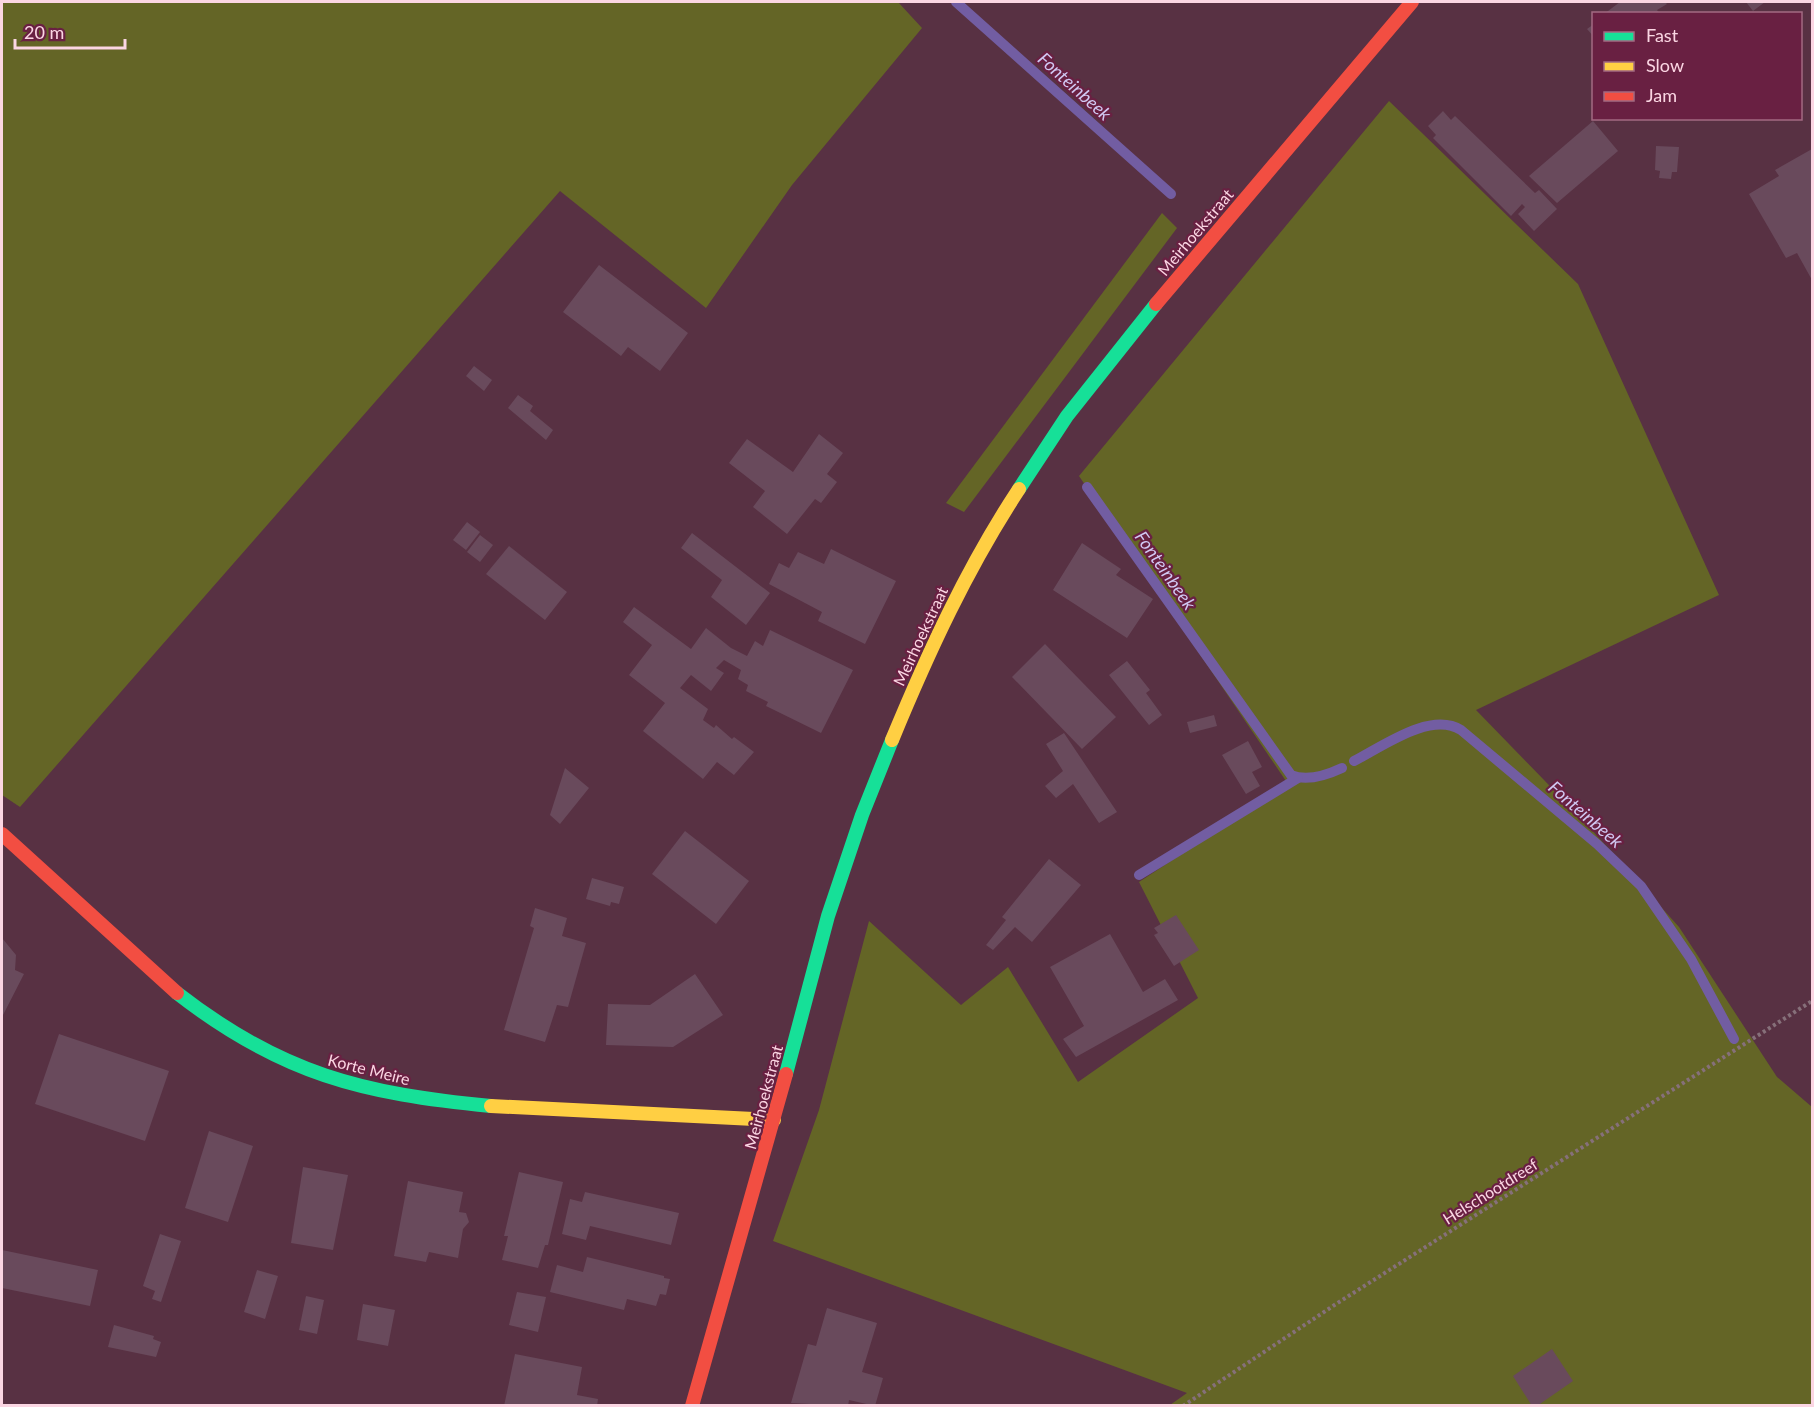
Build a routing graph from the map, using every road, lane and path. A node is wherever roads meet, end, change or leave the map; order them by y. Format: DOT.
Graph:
graph roads {
  1 [pos="1412,2"];
  2 [pos="2,834"];
  3 [pos="1812,1001"];
  4 [pos="774,1120"];
  5 [pos="692,1406"];
  6 [pos="1183,1406"];
  1 -- 4 [label="street, Meirhoekstraat"];
  2 -- 4 [label="street, Korte Meire"];
  3 -- 6 [label="path, Helschootdreef"];
  4 -- 5 [label="street, Meirhoekstraat"];
}
